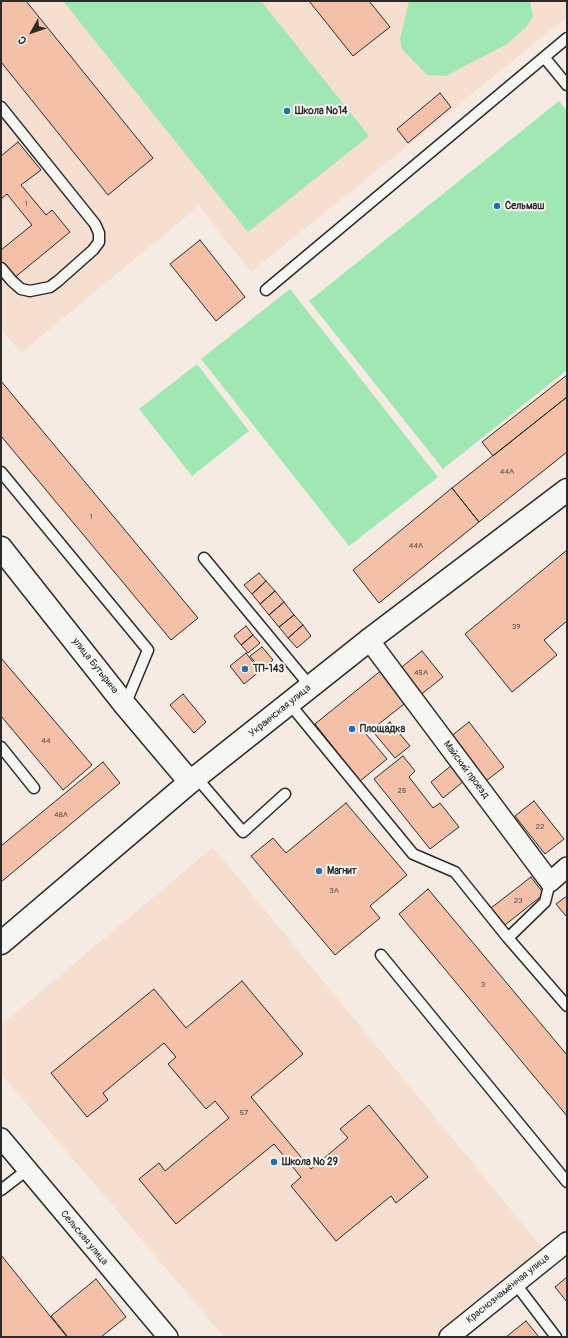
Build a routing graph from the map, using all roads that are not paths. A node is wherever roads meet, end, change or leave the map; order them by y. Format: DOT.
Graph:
graph roads {
  1 [pos="567,38"];
  2 [pos="544,57"];
  3 [pos="567,85"];
  4 [pos="1,107"];
  5 [pos="1,268"];
  6 [pos="266,290"];
  7 [pos="1,472"];
  8 [pos="567,490"];
  9 [pos="1,548"];
  10 [pos="204,558"];
  11 [pos="369,640"];
  12 [pos="310,686"];
  13 [pos="289,703"];
  14 [pos="125,705"];
  15 [pos="1,747"];
  16 [pos="193,780"];
  17 [pos="34,788"];
  18 [pos="286,794"];
  19 [pos="567,867"];
  20 [pos="550,882"];
  21 [pos="508,938"];
  22 [pos="1,943"];
  23 [pos="381,955"];
  24 [pos="567,1006"];
  25 [pos="1,1138"];
  26 [pos="27,1170"];
  27 [pos="567,1182"];
  28 [pos="1,1190"];
  29 [pos="565,1247"];
  30 [pos="515,1283"];
  31 [pos="168,1337"];
  32 [pos="448,1337"];
  33 [pos="556,1337"];
  1 -- 2 [label="lane"];
  2 -- 3 [label="lane"];
  2 -- 6 [label="lane"];
  4 -- 5 [label="lane"];
  7 -- 14 [label="lane"];
  8 -- 11 [label="street, Украинская улица"];
  9 -- 14 [label="street, улица Бутырина"];
  10 -- 12 [label="lane"];
  11 -- 12 [label="street, Украинская улица"];
  11 -- 20 [label="street, Майский проезд"];
  12 -- 13 [label="street, Украинская улица"];
  13 -- 16 [label="street, Украинская улица"];
  13 -- 21 [label="lane"];
  14 -- 16 [label="street, улица Бутырина"];
  15 -- 17 [label="lane"];
  16 -- 18 [label="lane"];
  16 -- 22 [label="street, Украинская улица"];
  19 -- 20 [label="street"];
  20 -- 21 [label="lane"];
  21 -- 24 [label="lane"];
  23 -- 27 [label="lane"];
  25 -- 26 [label="street, Сельская улица"];
  26 -- 28 [label="lane"];
  26 -- 31 [label="street, Сельская улица"];
  29 -- 30 [label="street, Краснознамённая улица"];
  30 -- 32 [label="street, Краснознамённая улица"];
  30 -- 33 [label="lane"];
}
